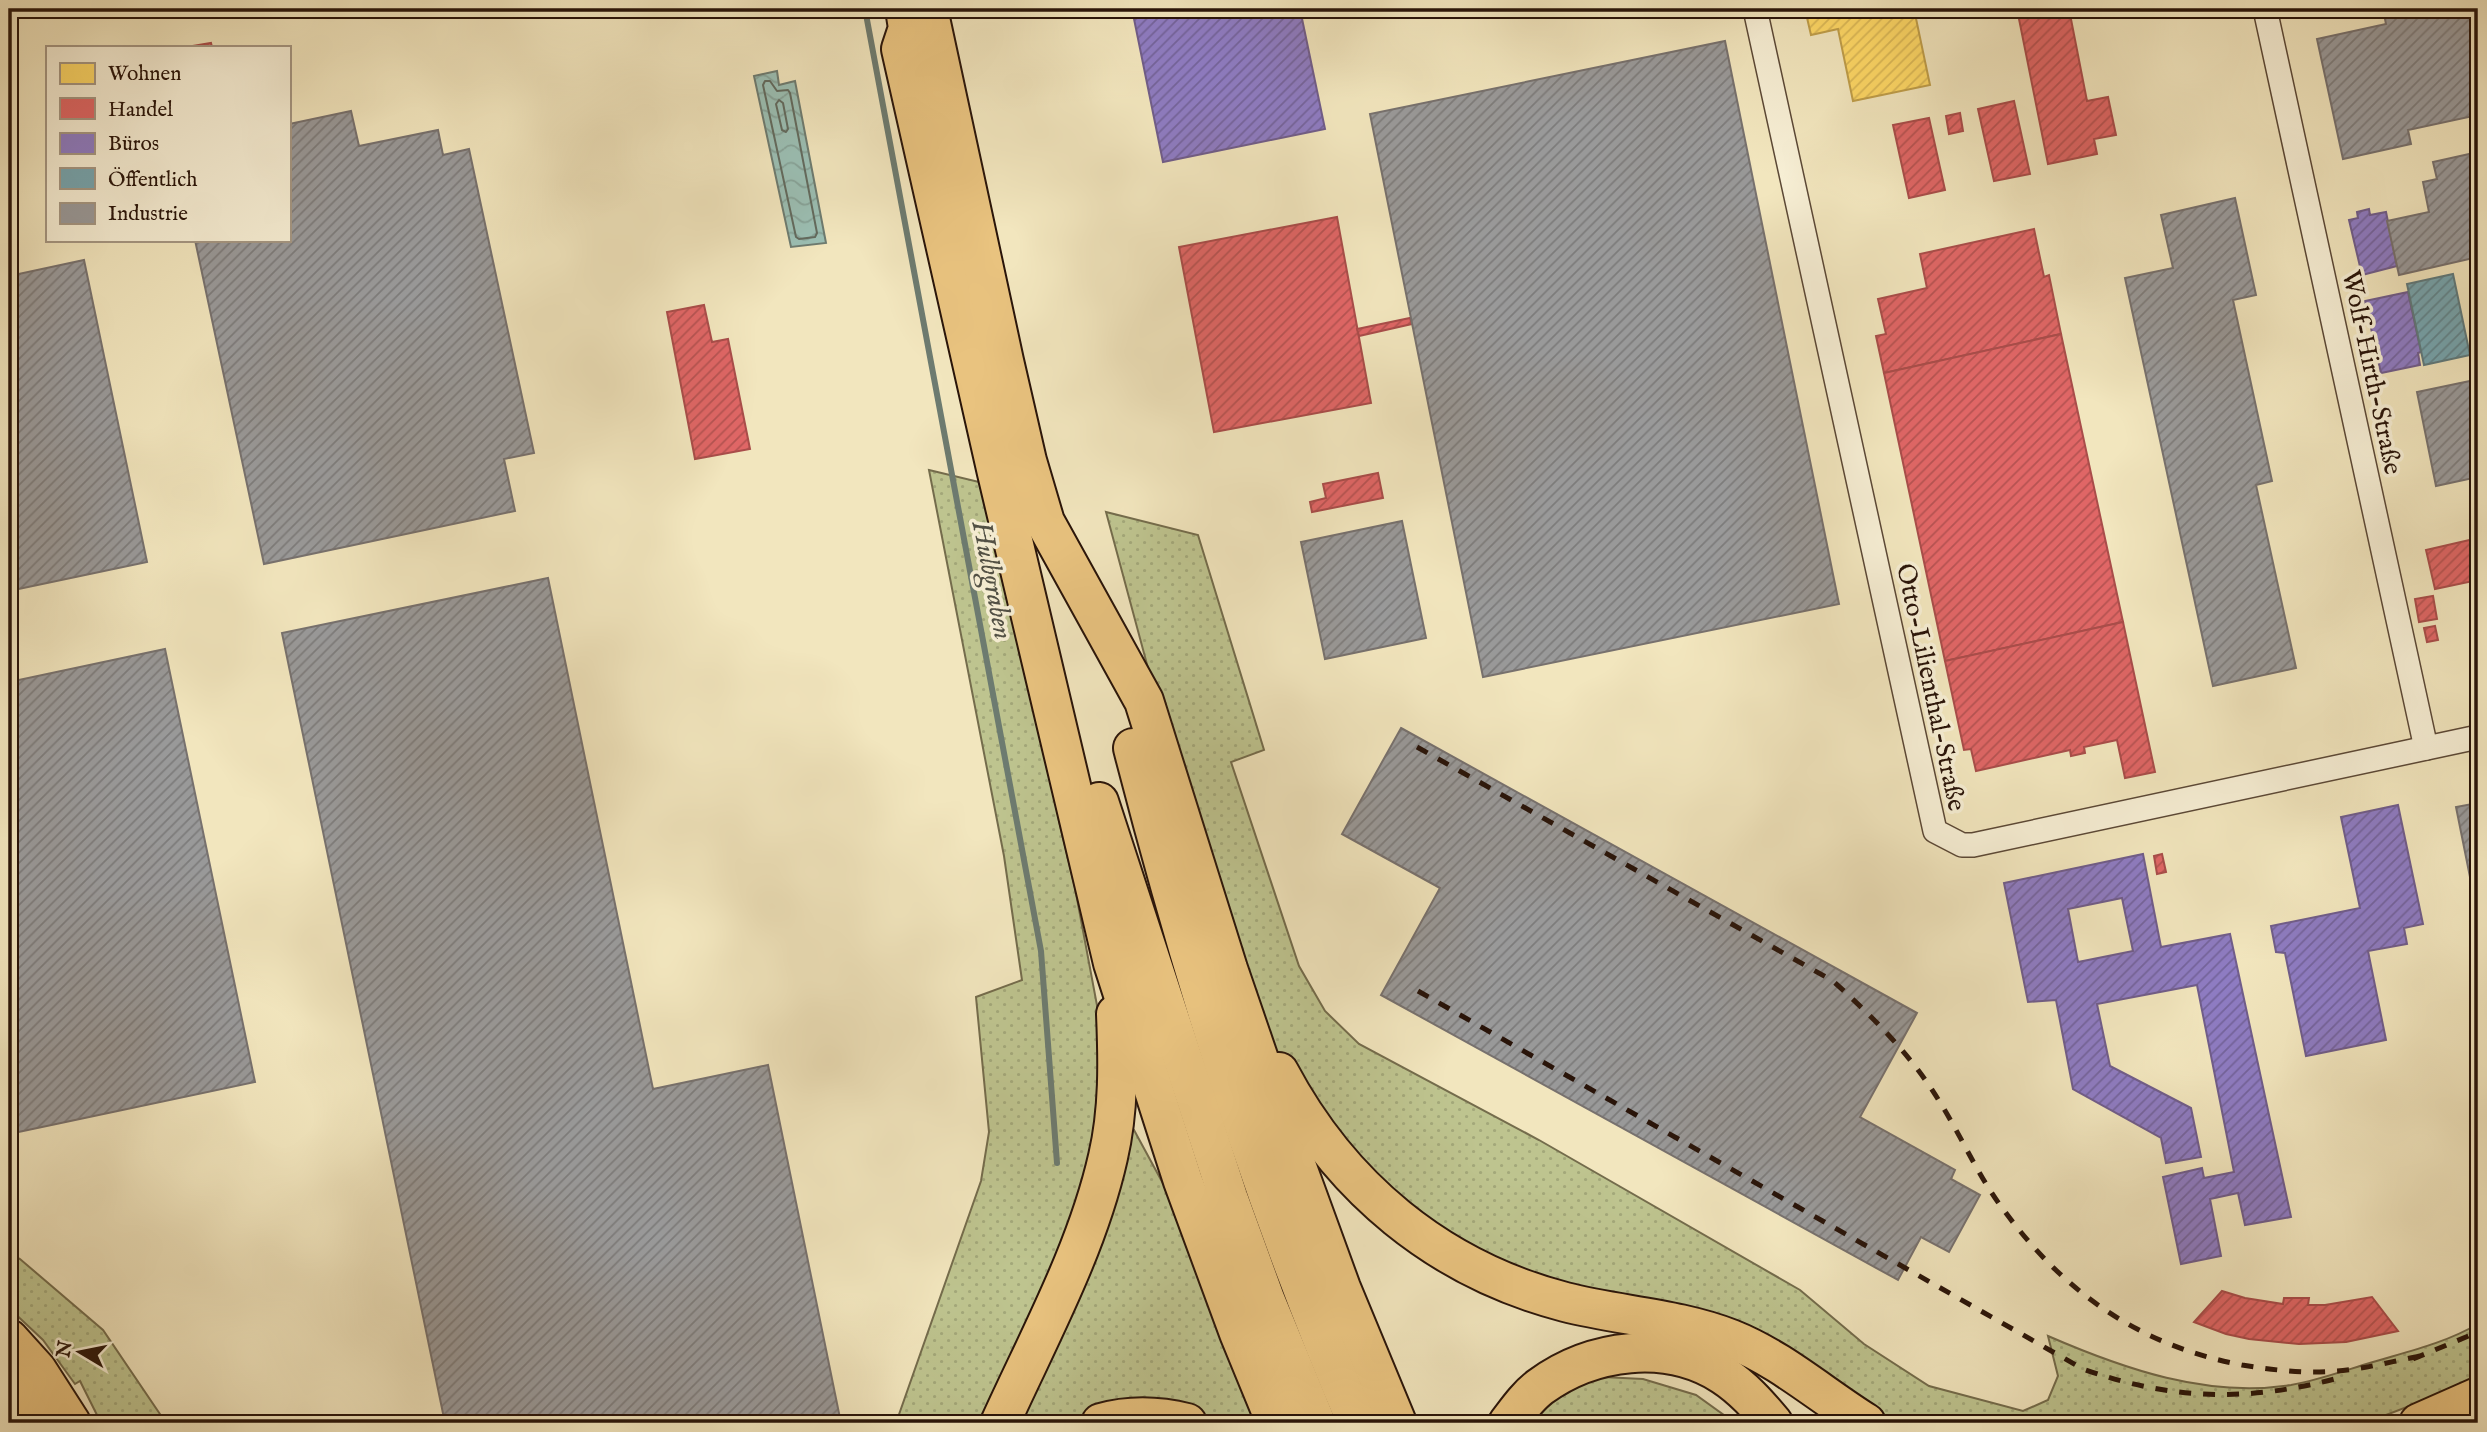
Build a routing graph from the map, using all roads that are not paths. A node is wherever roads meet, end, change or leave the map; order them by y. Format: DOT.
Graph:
graph roads {
  1 [pos="883,9"];
  2 [pos="905,9"];
  3 [pos="928,9"];
  4 [pos="1755,9"];
  5 [pos="2265,9"];
  6 [pos="901,49"];
  7 [pos="997,473"];
  8 [pos="1097,617"];
  9 [pos="2478,737"];
  10 [pos="2426,748"];
  11 [pos="1113,963"];
  12 [pos="1240,1004"];
  13 [pos="9,1339"];
  14 [pos="9,1384"];
  15 [pos="2478,1397"];
  16 [pos="33,1423"];
  17 [pos="71,1423"];
  18 [pos="1000,1423"];
  19 [pos="1101,1423"];
  20 [pos="1187,1423"];
  21 [pos="1276,1423"];
  22 [pos="1316,1423"];
  23 [pos="1357,1423"];
  24 [pos="1397,1423"];
  25 [pos="1508,1423"];
  26 [pos="1773,1423"];
  27 [pos="1866,1423"];
  28 [pos="2419,1423"];
  1 -- 6 [label="highway"];
  2 -- 6 [label="highway"];
  3 -- 8 [label="highway"];
  4 -- 10 [label="street, Otto-Lilienthal-Straße"];
  5 -- 10 [label="street, Wolf-Hirth-Straße"];
  6 -- 7 [label="highway"];
  7 -- 11 [label="highway"];
  7 -- 22 [label="highway"];
  8 -- 12 [label="highway"];
  8 -- 23 [label="highway"];
  9 -- 10 [label="street, Otto-Lilienthal-Straße"];
  11 -- 18 [label="highway"];
  11 -- 21 [label="highway"];
  12 -- 24 [label="highway"];
  12 -- 27 [label="highway"];
  13 -- 17 [label="highway"];
  14 -- 16 [label="highway"];
  15 -- 28 [label="highway"];
  19 -- 20 [label="highway"];
  25 -- 26 [label="highway"];
}
